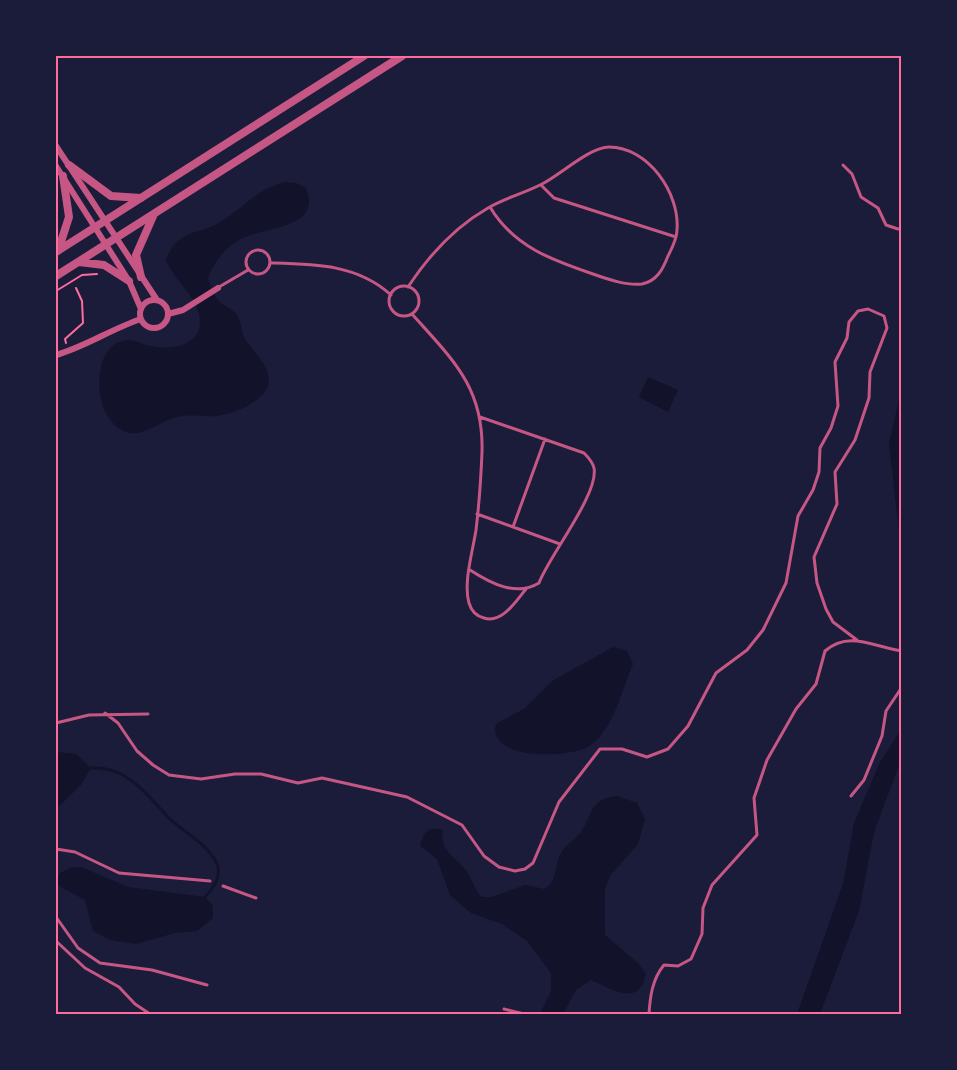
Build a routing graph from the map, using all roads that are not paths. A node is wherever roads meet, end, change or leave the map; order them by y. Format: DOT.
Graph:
graph roads {
  1 [pos="364,56"];
  2 [pos="402,56"];
  3 [pos="56,146"];
  4 [pos="69,165"];
  5 [pos="843,165"];
  6 [pos="56,166"];
  7 [pos="63,176"];
  8 [pos="541,185"];
  9 [pos="141,198"];
  10 [pos="490,207"];
  11 [pos="155,213"];
  12 [pos="105,220"];
  13 [pos="95,227"];
  14 [pos="898,228"];
  15 [pos="116,237"];
  16 [pos="676,237"];
  17 [pos="105,244"];
  18 [pos="57,251"];
  19 [pos="77,262"];
  20 [pos="270,263"];
  21 [pos="248,270"];
  22 [pos="56,276"];
  23 [pos="141,277"];
  24 [pos="129,281"];
  25 [pos="408,287"];
  26 [pos="218,288"];
  27 [pos="391,295"];
  28 [pos="157,300"];
  29 [pos="141,309"];
  30 [pos="168,314"];
  31 [pos="412,314"];
  32 [pos="141,319"];
  33 [pos="56,355"];
  34 [pos="480,417"];
  35 [pos="545,439"];
  36 [pos="477,514"];
  37 [pos="513,527"];
  38 [pos="560,544"];
  39 [pos="470,570"];
  40 [pos="526,589"];
  41 [pos="857,640"];
  42 [pos="902,651"];
  43 [pos="902,687"];
  44 [pos="105,713"];
  45 [pos="148,714"];
  46 [pos="56,723"];
  47 [pos="851,796"];
  48 [pos="56,849"];
  49 [pos="210,881"];
  50 [pos="223,886"];
  51 [pos="256,898"];
  52 [pos="56,917"];
  53 [pos="56,941"];
  54 [pos="207,985"];
  55 [pos="504,1009"];
  56 [pos="150,1014"];
  57 [pos="524,1014"];
  58 [pos="649,1014"];
  1 -- 9 [label="street"];
  2 -- 11 [label="street"];
  3 -- 4 [label="street"];
  4 -- 9 [label="street"];
  4 -- 12 [label="street"];
  5 -- 14 [label="lane"];
  6 -- 7 [label="street"];
  7 -- 13 [label="street"];
  7 -- 18 [label="street"];
  8 -- 10 [label="lane"];
  8 -- 16 [label="lane"];
  8 -- 16 [label="lane"];
  9 -- 12 [label="street"];
  10 -- 16 [label="lane"];
  10 -- 25 [label="lane"];
  11 -- 15 [label="street"];
  11 -- 23 [label="street"];
  12 -- 13 [label="street"];
  12 -- 15 [label="street"];
  13 -- 17 [label="street"];
  13 -- 18 [label="street"];
  15 -- 17 [label="street"];
  15 -- 23 [label="street"];
  17 -- 19 [label="street"];
  17 -- 24 [label="street"];
  19 -- 22 [label="street"];
  19 -- 24 [label="street"];
  20 -- 21 [label="lane"];
  20 -- 21 [label="lane"];
  20 -- 27 [label="lane"];
  21 -- 26 [label="lane"];
  23 -- 28 [label="street"];
  24 -- 29 [label="street"];
  25 -- 27 [label="lane"];
  25 -- 31 [label="lane"];
  26 -- 30 [label="street"];
  27 -- 31 [label="lane"];
  28 -- 29 [label="street"];
  28 -- 30 [label="street"];
  29 -- 32 [label="street"];
  30 -- 32 [label="street"];
  31 -- 34 [label="lane"];
  32 -- 33 [label="street"];
  34 -- 35 [label="lane"];
  34 -- 36 [label="lane"];
  35 -- 37 [label="lane"];
  35 -- 38 [label="lane"];
  36 -- 37 [label="lane"];
  36 -- 39 [label="lane"];
  37 -- 38 [label="lane"];
  38 -- 40 [label="lane"];
  39 -- 40 [label="lane"];
  39 -- 40 [label="lane"];
  41 -- 42 [label="lane"];
  41 -- 44 [label="lane"];
  41 -- 58 [label="lane"];
  43 -- 47 [label="lane"];
  44 -- 45 [label="lane"];
  44 -- 46 [label="lane"];
  48 -- 49 [label="lane"];
  50 -- 51 [label="lane"];
  52 -- 54 [label="lane"];
  53 -- 56 [label="lane"];
  55 -- 57 [label="lane"];
}
